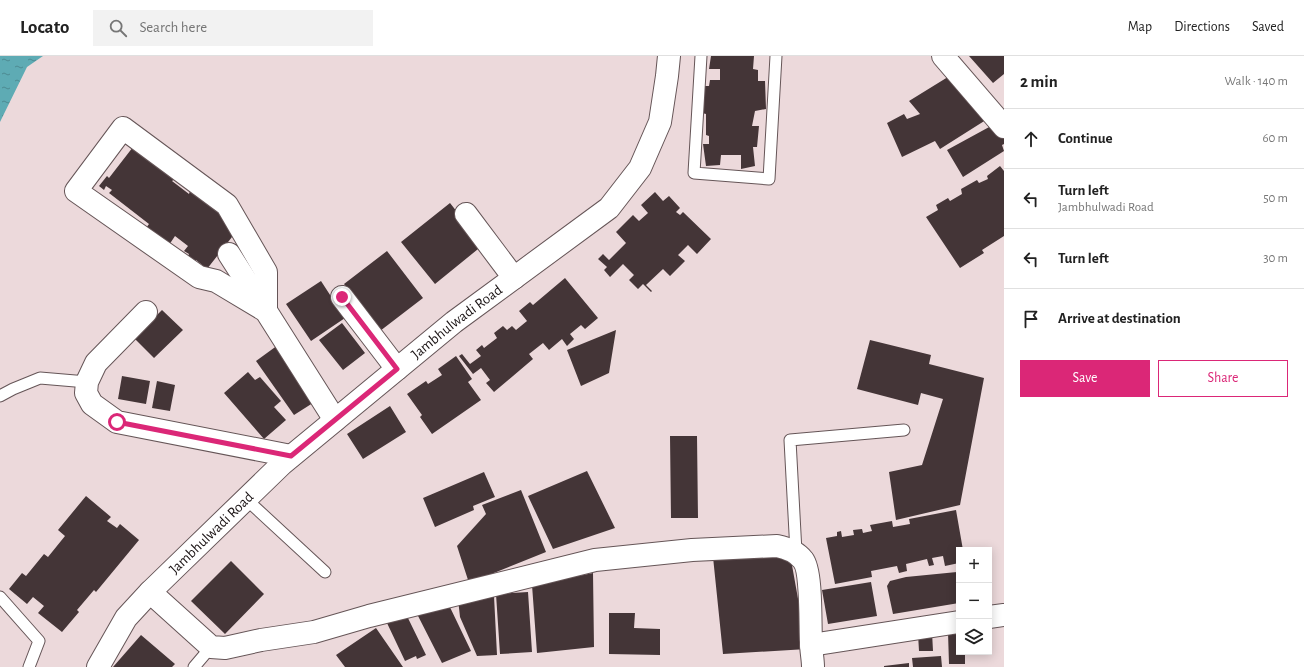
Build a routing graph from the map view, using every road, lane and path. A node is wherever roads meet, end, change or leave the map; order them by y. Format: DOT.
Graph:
graph roads {
  1 [pos="669,56"];
  2 [pos="701,56"];
  3 [pos="776,56"];
  4 [pos="943,56"];
  5 [pos="1004,126"];
  6 [pos="466,214"];
  7 [pos="229,254"];
  8 [pos="514,278"];
  9 [pos="342,297"];
  10 [pos="266,311"];
  11 [pos="146,312"];
  12 [pos="397,369"];
  13 [pos="87,382"];
  14 [pos="0,396"];
  15 [pos="335,420"];
  16 [pos="904,430"];
  17 [pos="291,456"];
  18 [pos="246,499"];
  19 [pos="796,552"];
  20 [pos="324,572"];
  21 [pos="150,592"];
  22 [pos="0,597"];
  23 [pos="1004,615"];
  24 [pos="992,617"];
  25 [pos="956,622"];
  26 [pos="811,645"];
  27 [pos="211,647"];
  28 [pos="29,667"];
  29 [pos="98,667"];
  30 [pos="194,667"];
  31 [pos="814,667"];
  1 -- 8 [label="street, Jambhulwadi Road"];
  2 -- 3 [label="lane"];
  4 -- 5 [label="street"];
  6 -- 8 [label="street"];
  7 -- 10 [label="street"];
  8 -- 12 [label="street, Jambhulwadi Road"];
  9 -- 12 [label="street"];
  10 -- 10 [label="street"];
  10 -- 15 [label="street"];
  11 -- 13 [label="street"];
  12 -- 15 [label="street, Jambhulwadi Road"];
  13 -- 14 [label="lane"];
  13 -- 17 [label="street"];
  15 -- 17 [label="street, Jambhulwadi Road"];
  16 -- 19 [label="lane"];
  17 -- 18 [label="street, Jambhulwadi Road"];
  18 -- 20 [label="lane"];
  18 -- 21 [label="street, Jambhulwadi Road"];
  19 -- 26 [label="street"];
  19 -- 27 [label="street"];
  21 -- 27 [label="street"];
  21 -- 29 [label="street, Jambhulwadi Road"];
  22 -- 28 [label="lane"];
  23 -- 24 [label="street"];
  25 -- 26 [label="street"];
  26 -- 31 [label="street"];
  27 -- 30 [label="lane"];
}
